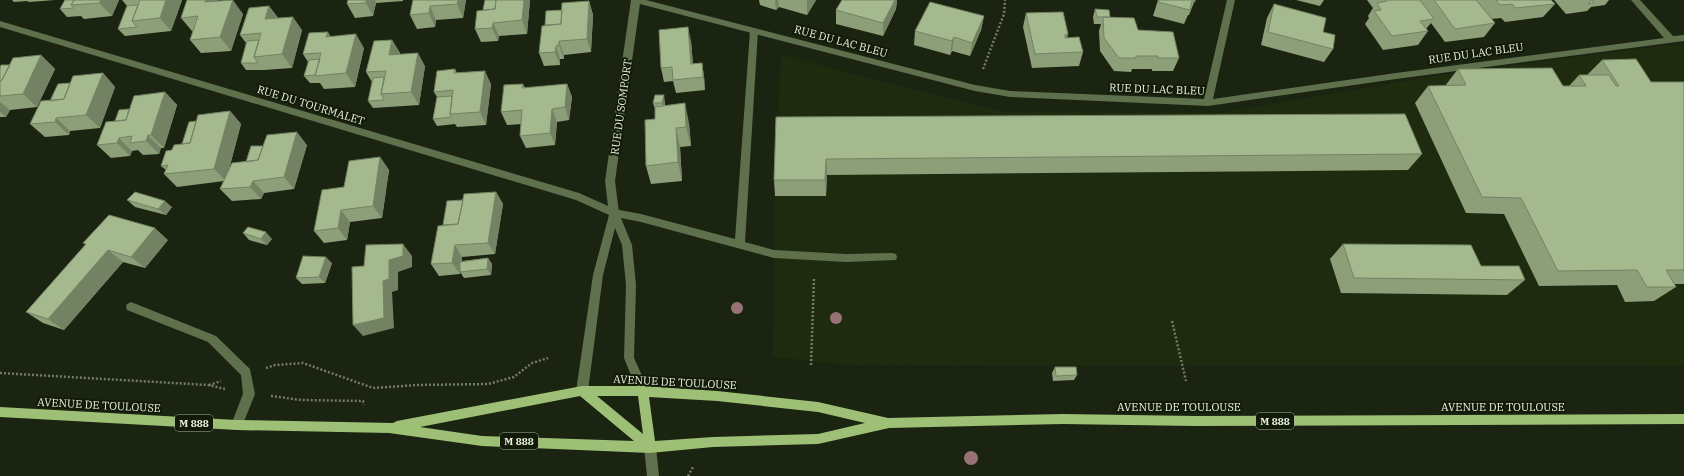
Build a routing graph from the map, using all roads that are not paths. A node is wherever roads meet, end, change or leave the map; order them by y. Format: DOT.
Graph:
graph roads {
  1 [pos="636,0"];
  2 [pos="1231,0"];
  3 [pos="1635,0"];
  4 [pos="0,24"];
  5 [pos="754,31"];
  6 [pos="1684,38"];
  7 [pos="1670,39"];
  8 [pos="1208,103"];
  9 [pos="614,213"];
  10 [pos="740,245"];
  11 [pos="892,257"];
  12 [pos="131,307"];
  13 [pos="582,391"];
  14 [pos="643,391"];
  15 [pos="0,412"];
  16 [pos="1684,419"];
  17 [pos="1662,420"];
  18 [pos="889,423"];
  19 [pos="1684,423"];
  20 [pos="237,425"];
  21 [pos="389,428"];
  22 [pos="650,447"];
  23 [pos="653,476"];
  1 -- 5 [label="street, RUE DU LAC BLEU"];
  1 -- 9 [label="street, RUE DU SOMPORT"];
  2 -- 8 [label="street"];
  3 -- 7 [label="street"];
  4 -- 9 [label="street, RUE DU TOURMALET"];
  5 -- 8 [label="street, RUE DU LAC BLEU"];
  5 -- 10 [label="street"];
  6 -- 7 [label="street, RUE DU LAC BLEU"];
  7 -- 8 [label="street, RUE DU LAC BLEU"];
  9 -- 10 [label="street, RUE DU TOURMALET"];
  9 -- 13 [label="street, RUE DU SOMPORT"];
  9 -- 14 [label="street, RUE DU SOMPORT"];
  10 -- 11 [label="street, RUE DU TOURMALET"];
  12 -- 20 [label="street"];
  13 -- 14 [label="main road, AVENUE DE TOULOUSE / M 888"];
  13 -- 21 [label="main road, AVENUE DE TOULOUSE / M 888"];
  13 -- 22 [label="main road"];
  14 -- 18 [label="main road, AVENUE DE TOULOUSE / M 888"];
  14 -- 22 [label="main road"];
  15 -- 20 [label="main road, AVENUE DE TOULOUSE / M 888"];
  16 -- 17 [label="main road, AVENUE DE TOULOUSE / M 888"];
  17 -- 18 [label="main road, AVENUE DE TOULOUSE / M 888"];
  17 -- 19 [label="main road, AVENUE DE TOULOUSE / M 888"];
  18 -- 22 [label="main road, AVENUE DE TOULOUSE / M 888"];
  20 -- 21 [label="main road, AVENUE DE TOULOUSE / M 888"];
  21 -- 22 [label="main road, AVENUE DE TOULOUSE / M 888"];
  22 -- 23 [label="street"];
}
